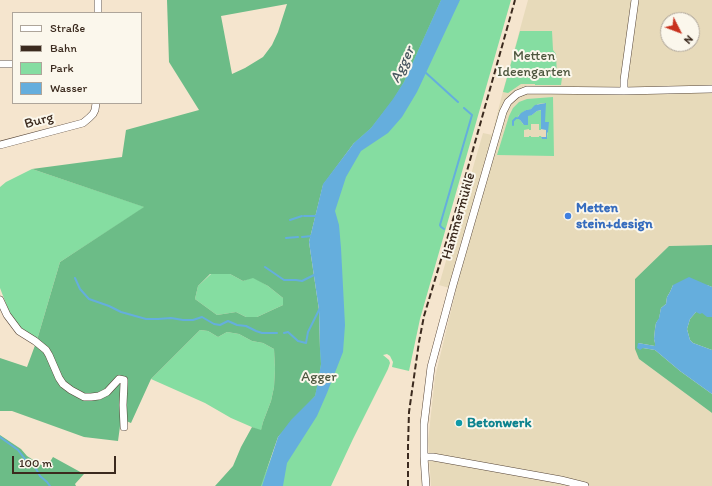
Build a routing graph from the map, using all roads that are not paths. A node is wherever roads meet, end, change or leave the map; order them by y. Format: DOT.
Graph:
graph roads {
  1 [pos="98,0"];
  2 [pos="635,0"];
  3 [pos="98,12"];
  4 [pos="0,64"];
  5 [pos="12,64"];
  6 [pos="712,89"];
  7 [pos="624,91"];
  8 [pos="96,104"];
  9 [pos="0,145"];
  10 [pos="0,300"];
  11 [pos="124,427"];
  12 [pos="424,458"];
  13 [pos="426,486"];
  14 [pos="585,486"];
  1 -- 3 [label="street"];
  2 -- 7 [label="street"];
  4 -- 5 [label="street"];
  6 -- 7 [label="street, Hammermühle"];
  7 -- 12 [label="street, Hammermühle"];
  8 -- 9 [label="street, Burg"];
  10 -- 11 [label="street"];
  12 -- 13 [label="street, Hammermühle"];
  12 -- 14 [label="street"];
}
